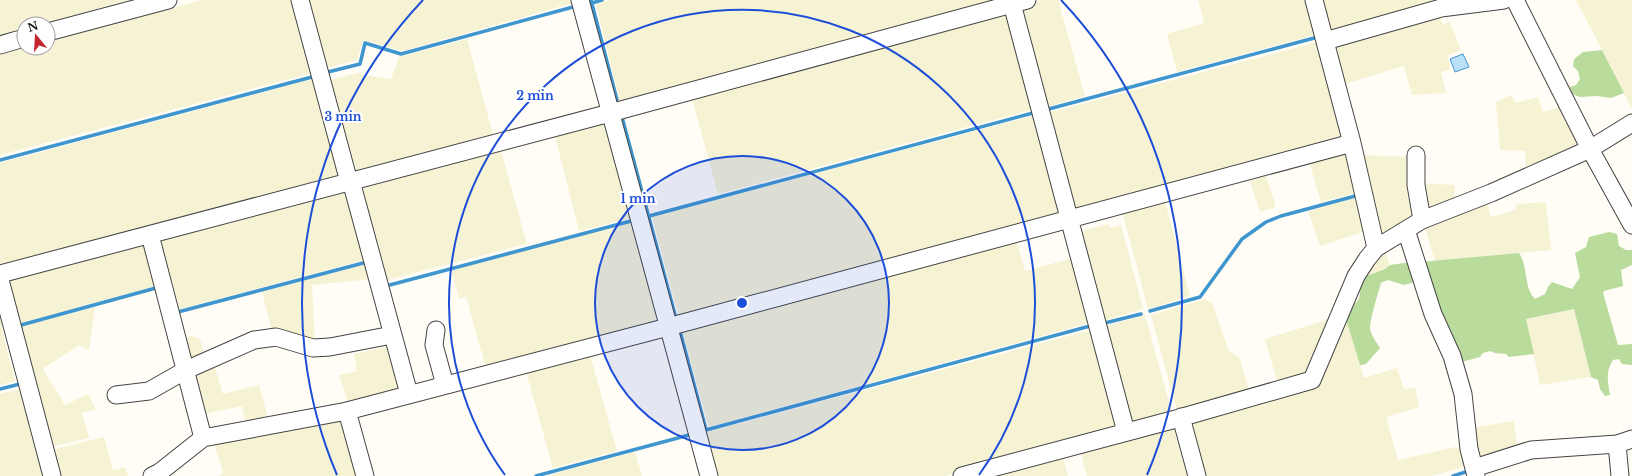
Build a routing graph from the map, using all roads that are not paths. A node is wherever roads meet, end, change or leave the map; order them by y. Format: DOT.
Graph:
graph roads {
  1 [pos="168,0"];
  2 [pos="300,0"];
  3 [pos="580,0"];
  4 [pos="1314,0"];
  5 [pos="1504,0"];
  6 [pos="1515,0"];
  7 [pos="1016,1"];
  8 [pos="56,30"];
  9 [pos="16,40"];
  10 [pos="1325,41"];
  11 [pos="0,45"];
  12 [pos="610,113"];
  13 [pos="1632,123"];
  14 [pos="1352,143"];
  15 [pos="1590,149"];
  16 [pos="1416,155"];
  17 [pos="350,182"];
  18 [pos="1069,218"];
  19 [pos="1422,220"];
  20 [pos="1632,225"];
  21 [pos="1406,230"];
  22 [pos="150,235"];
  23 [pos="1376,248"];
  24 [pos="0,274"];
  25 [pos="0,280"];
  26 [pos="668,327"];
  27 [pos="436,330"];
  28 [pos="392,335"];
  29 [pos="186,370"];
  30 [pos="445,385"];
  31 [pos="409,394"];
  32 [pos="116,395"];
  33 [pos="347,411"];
  34 [pos="1181,417"];
  35 [pos="1126,432"];
  36 [pos="203,438"];
  37 [pos="1625,441"];
  38 [pos="1475,472"];
  39 [pos="158,475"];
  40 [pos="52,476"];
  41 [pos="365,476"];
  42 [pos="709,476"];
  43 [pos="962,476"];
  44 [pos="1197,476"];
  45 [pos="1620,476"];
  1 -- 8 [label="street"];
  2 -- 17 [label="street"];
  3 -- 12 [label="street"];
  4 -- 10 [label="street"];
  5 -- 10 [label="street"];
  6 -- 15 [label="street"];
  7 -- 12 [label="street"];
  7 -- 18 [label="street"];
  9 -- 11 [label="street"];
  10 -- 14 [label="street"];
  12 -- 17 [label="street"];
  12 -- 26 [label="street"];
  13 -- 15 [label="street"];
  14 -- 18 [label="street"];
  14 -- 23 [label="street"];
  15 -- 19 [label="street"];
  15 -- 20 [label="street"];
  16 -- 19 [label="street"];
  17 -- 22 [label="street"];
  17 -- 28 [label="street"];
  18 -- 26 [label="street"];
  18 -- 35 [label="street"];
  19 -- 21 [label="street"];
  21 -- 23 [label="street"];
  21 -- 38 [label="street"];
  22 -- 24 [label="street"];
  22 -- 29 [label="street"];
  23 -- 34 [label="street"];
  25 -- 40 [label="street"];
  26 -- 30 [label="street"];
  26 -- 42 [label="street"];
  27 -- 30 [label="street"];
  28 -- 29 [label="street"];
  28 -- 31 [label="street"];
  29 -- 32 [label="street"];
  29 -- 36 [label="street"];
  30 -- 31 [label="street"];
  31 -- 33 [label="street"];
  33 -- 36 [label="street"];
  33 -- 41 [label="street"];
  34 -- 35 [label="street"];
  34 -- 44 [label="street"];
  35 -- 43 [label="street"];
  36 -- 39 [label="street"];
  37 -- 38 [label="street"];
  37 -- 45 [label="street"];
}
